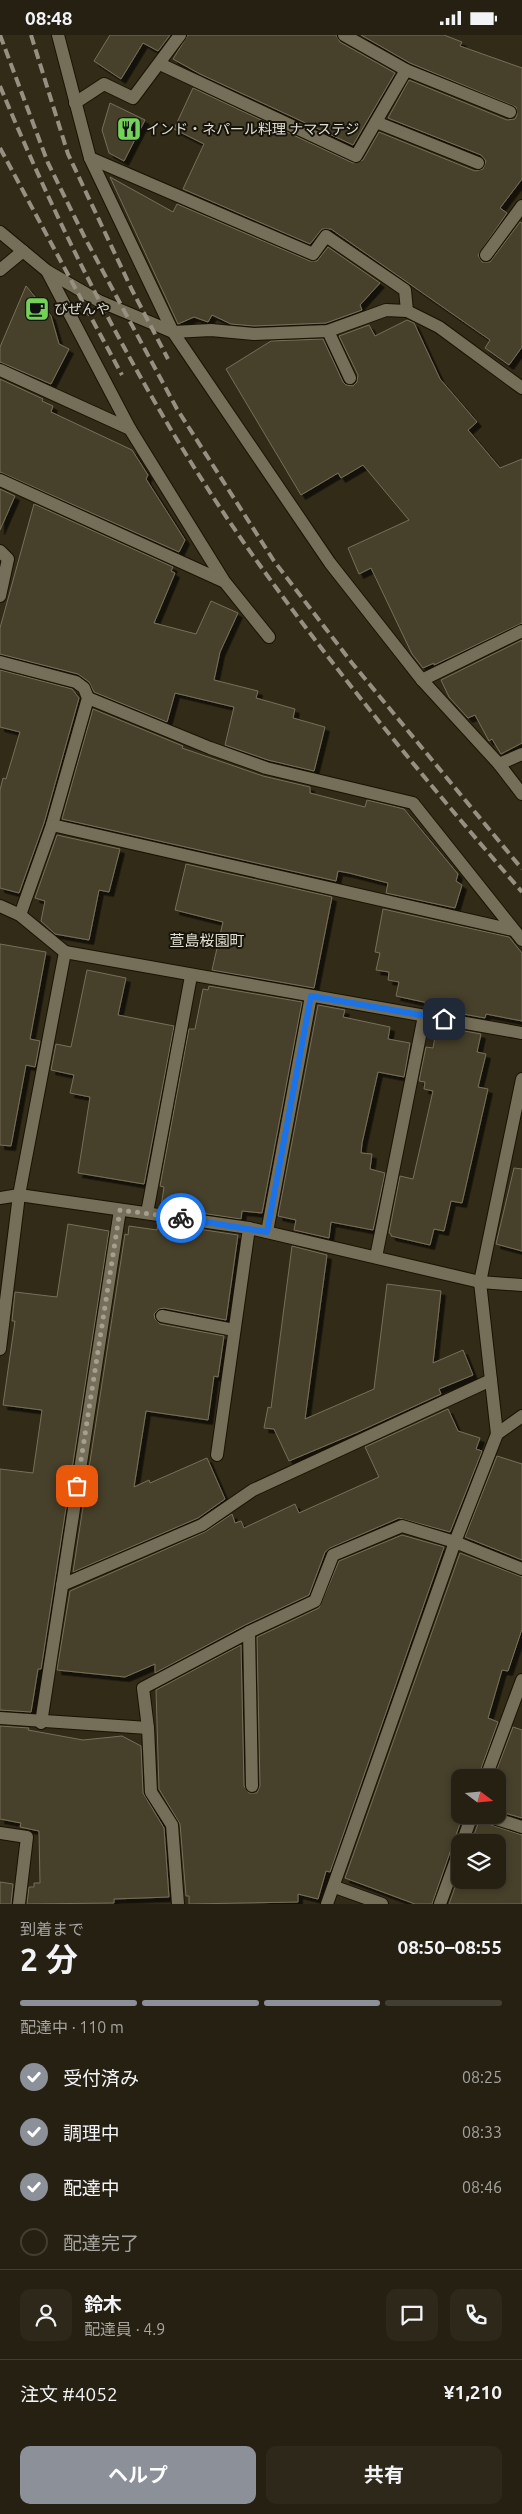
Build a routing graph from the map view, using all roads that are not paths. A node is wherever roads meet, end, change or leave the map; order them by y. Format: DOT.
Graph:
graph roads {
  1 [pos="58,35"];
  2 [pos="180,35"];
  3 [pos="344,35"];
  4 [pos="160,64"];
  5 [pos="406,70"];
  6 [pos="75,103"];
  7 [pos="510,112"];
  8 [pos="376,122"];
  9 [pos="90,159"];
  10 [pos="478,163"];
  11 [pos="522,206"];
  12 [pos="0,232"];
  13 [pos="23,251"];
  14 [pos="486,255"];
  15 [pos="0,270"];
  16 [pos="47,271"];
  17 [pos="407,311"];
  18 [pos="328,331"];
  19 [pos="173,332"];
  20 [pos="0,370"];
  21 [pos="350,378"];
  22 [pos="522,387"];
  23 [pos="130,429"];
  24 [pos="0,480"];
  25 [pos="0,551"];
  26 [pos="224,581"];
  27 [pos="0,596"];
  28 [pos="522,631"];
  29 [pos="269,637"];
  30 [pos="0,662"];
  31 [pos="422,680"];
  32 [pos="88,698"];
  33 [pos="522,753"];
  34 [pos="499,764"];
  35 [pos="522,794"];
  36 [pos="52,825"];
  37 [pos="0,906"];
  38 [pos="20,915"];
  39 [pos="513,930"];
  40 [pos="522,940"];
  41 [pos="65,952"];
  42 [pos="191,976"];
  43 [pos="311,996"];
  44 [pos="424,1016"];
  45 [pos="522,1033"];
  46 [pos="522,1079"];
  47 [pos="19,1195"];
  48 [pos="0,1197"];
  49 [pos="120,1210"];
  50 [pos="147,1213"];
  51 [pos="249,1228"];
  52 [pos="267,1232"];
  53 [pos="376,1257"];
  54 [pos="480,1281"];
  55 [pos="522,1285"];
  56 [pos="162,1316"];
  57 [pos="234,1330"];
  58 [pos="0,1349"];
  59 [pos="491,1380"];
  60 [pos="522,1416"];
  61 [pos="497,1434"];
  62 [pos="217,1455"];
  63 [pos="455,1542"];
  64 [pos="522,1569"];
  65 [pos="62,1585"];
  66 [pos="249,1632"];
  67 [pos="522,1680"];
  68 [pos="0,1718"];
  69 [pos="42,1723"];
  70 [pos="148,1729"];
  71 [pos="489,1769"];
  72 [pos="252,1786"];
  73 [pos="506,1822"];
  74 [pos="522,1827"];
  75 [pos="0,1833"];
  76 [pos="451,1874"];
  77 [pos="334,1887"];
  78 [pos="19,1904"];
  79 [pos="178,1904"];
  80 [pos="327,1904"];
  81 [pos="382,1904"];
  82 [pos="440,1904"];
  1 -- 6 [label="street"];
  2 -- 4 [label="street"];
  3 -- 5 [label="street"];
  4 -- 6 [label="street"];
  4 -- 8 [label="street"];
  5 -- 7 [label="street"];
  5 -- 8 [label="street"];
  6 -- 9 [label="street"];
  8 -- 10 [label="street"];
  9 -- 17 [label="street"];
  9 -- 19 [label="street"];
  11 -- 14 [label="street"];
  12 -- 13 [label="street"];
  13 -- 15 [label="street"];
  13 -- 16 [label="street"];
  16 -- 19 [label="street"];
  16 -- 23 [label="street"];
  17 -- 18 [label="street"];
  17 -- 22 [label="street"];
  18 -- 19 [label="street"];
  18 -- 21 [label="street"];
  19 -- 31 [label="street"];
  20 -- 23 [label="street"];
  23 -- 26 [label="street"];
  24 -- 26 [label="street"];
  25 -- 27 [label="street"];
  26 -- 29 [label="street"];
  28 -- 31 [label="street"];
  30 -- 32 [label="street"];
  31 -- 34 [label="street"];
  32 -- 36 [label="street"];
  32 -- 39 [label="street"];
  33 -- 34 [label="street"];
  34 -- 35 [label="street"];
  36 -- 38 [label="street"];
  36 -- 39 [label="street"];
  37 -- 38 [label="street"];
  38 -- 41 [label="street"];
  39 -- 40 [label="street"];
  41 -- 42 [label="street"];
  41 -- 47 [label="street"];
  42 -- 43 [label="street"];
  42 -- 50 [label="street"];
  43 -- 44 [label="street"];
  43 -- 52 [label="street"];
  44 -- 45 [label="street"];
  44 -- 53 [label="street"];
  46 -- 54 [label="street"];
  47 -- 48 [label="street"];
  47 -- 49 [label="street"];
  47 -- 58 [label="street"];
  49 -- 50 [label="street"];
  49 -- 65 [label="street"];
  50 -- 51 [label="street"];
  51 -- 52 [label="street"];
  51 -- 57 [label="street"];
  52 -- 53 [label="street"];
  53 -- 54 [label="street"];
  54 -- 55 [label="street"];
  54 -- 59 [label="street"];
  56 -- 57 [label="street"];
  57 -- 62 [label="street"];
  59 -- 61 [label="street"];
  59 -- 65 [label="street"];
  60 -- 61 [label="street"];
  61 -- 63 [label="street"];
  63 -- 64 [label="street"];
  63 -- 66 [label="street"];
  63 -- 77 [label="street"];
  65 -- 69 [label="street"];
  66 -- 70 [label="street"];
  66 -- 72 [label="street"];
  67 -- 71 [label="street"];
  68 -- 69 [label="street"];
  69 -- 70 [label="street"];
  70 -- 79 [label="street"];
  73 -- 74 [label="street"];
  75 -- 78 [label="street"];
  76 -- 82 [label="street"];
  77 -- 80 [label="street"];
  77 -- 81 [label="street"];
}
